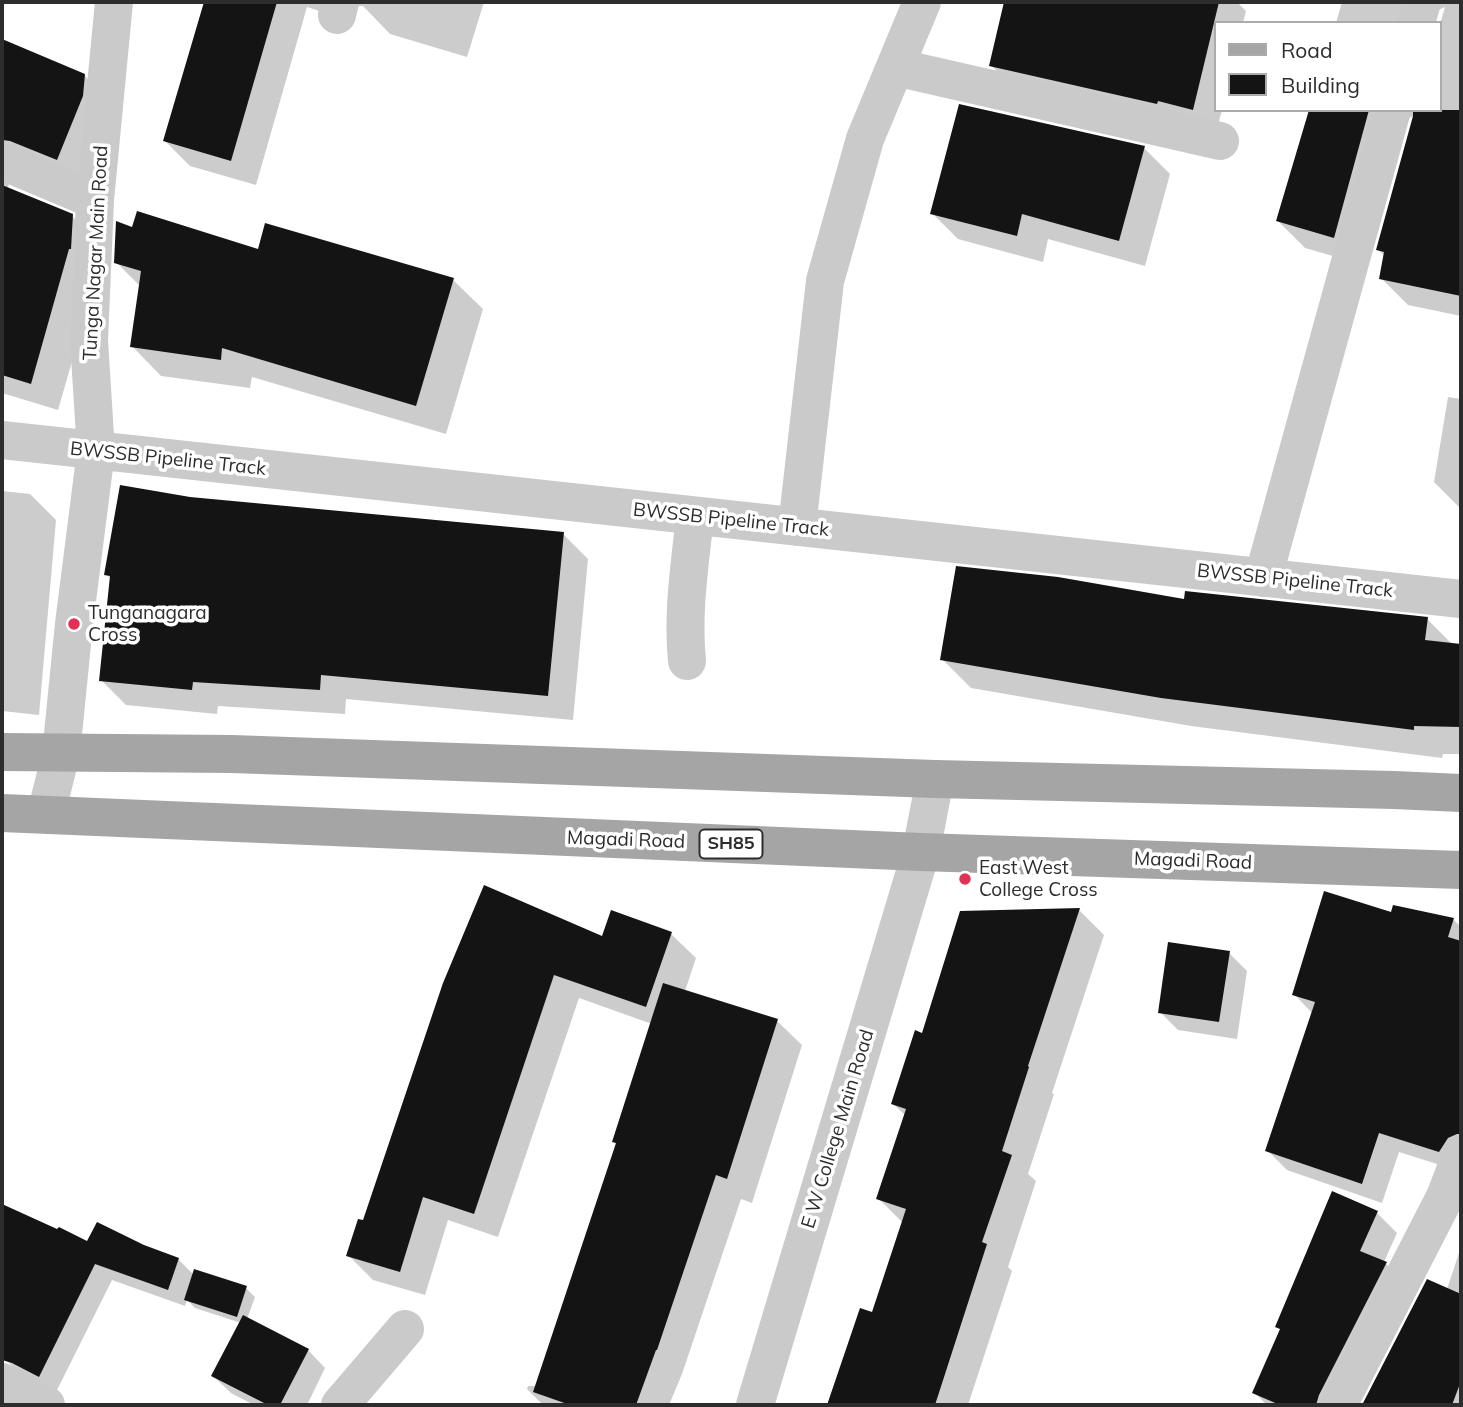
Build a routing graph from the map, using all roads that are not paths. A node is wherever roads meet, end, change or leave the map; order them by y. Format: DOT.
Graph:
graph roads {
  1 [pos="114,2"];
  2 [pos="922,2"];
  3 [pos="1422,2"];
  4 [pos="1417,21"];
  5 [pos="895,66"];
  6 [pos="1391,112"];
  7 [pos="1220,141"];
  8 [pos="2,160"];
  9 [pos="95,200"];
  10 [pos="2,440"];
  11 [pos="96,451"];
  12 [pos="695,516"];
  13 [pos="797,527"];
  14 [pos="1263,578"];
  15 [pos="1461,599"];
  16 [pos="687,661"];
  17 [pos="2,752"];
  18 [pos="61,754"];
  19 [pos="935,779"];
  20 [pos="1461,793"];
  21 [pos="2,813"];
  22 [pos="46,814"];
  23 [pos="921,852"];
  24 [pos="1461,870"];
  25 [pos="1461,1155"];
  26 [pos="405,1329"];
  27 [pos="2,1382"];
  28 [pos="46,1405"];
  29 [pos="340,1405"];
  30 [pos="755,1405"];
  31 [pos="1338,1405"];
  1 -- 9 [label="street, Tunga Nagar Main Road"];
  2 -- 5 [label="street"];
  3 -- 4 [label="street"];
  5 -- 7 [label="street"];
  5 -- 13 [label="street"];
  6 -- 14 [label="street"];
  8 -- 9 [label="street"];
  9 -- 11 [label="street, Tunga Nagar Main Road"];
  10 -- 11 [label="street, BWSSB Pipeline Track"];
  11 -- 12 [label="street, BWSSB Pipeline Track"];
  11 -- 18 [label="street, Tunga Nagar Main Road"];
  12 -- 13 [label="street, BWSSB Pipeline Track"];
  12 -- 16 [label="street"];
  13 -- 14 [label="street, BWSSB Pipeline Track"];
  14 -- 15 [label="street, BWSSB Pipeline Track"];
  17 -- 18 [label="main road"];
  18 -- 19 [label="main road"];
  18 -- 22 [label="street, Tunga Nagar Main Road"];
  19 -- 20 [label="main road"];
  19 -- 23 [label="street, E W College Main Road"];
  21 -- 22 [label="main road, Magadi Road / SH85"];
  22 -- 23 [label="main road, Magadi Road / SH85"];
  23 -- 24 [label="main road, Magadi Road / SH85"];
  23 -- 30 [label="street, E W College Main Road"];
  25 -- 31 [label="street"];
  26 -- 29 [label="street"];
  27 -- 28 [label="street"];
}
